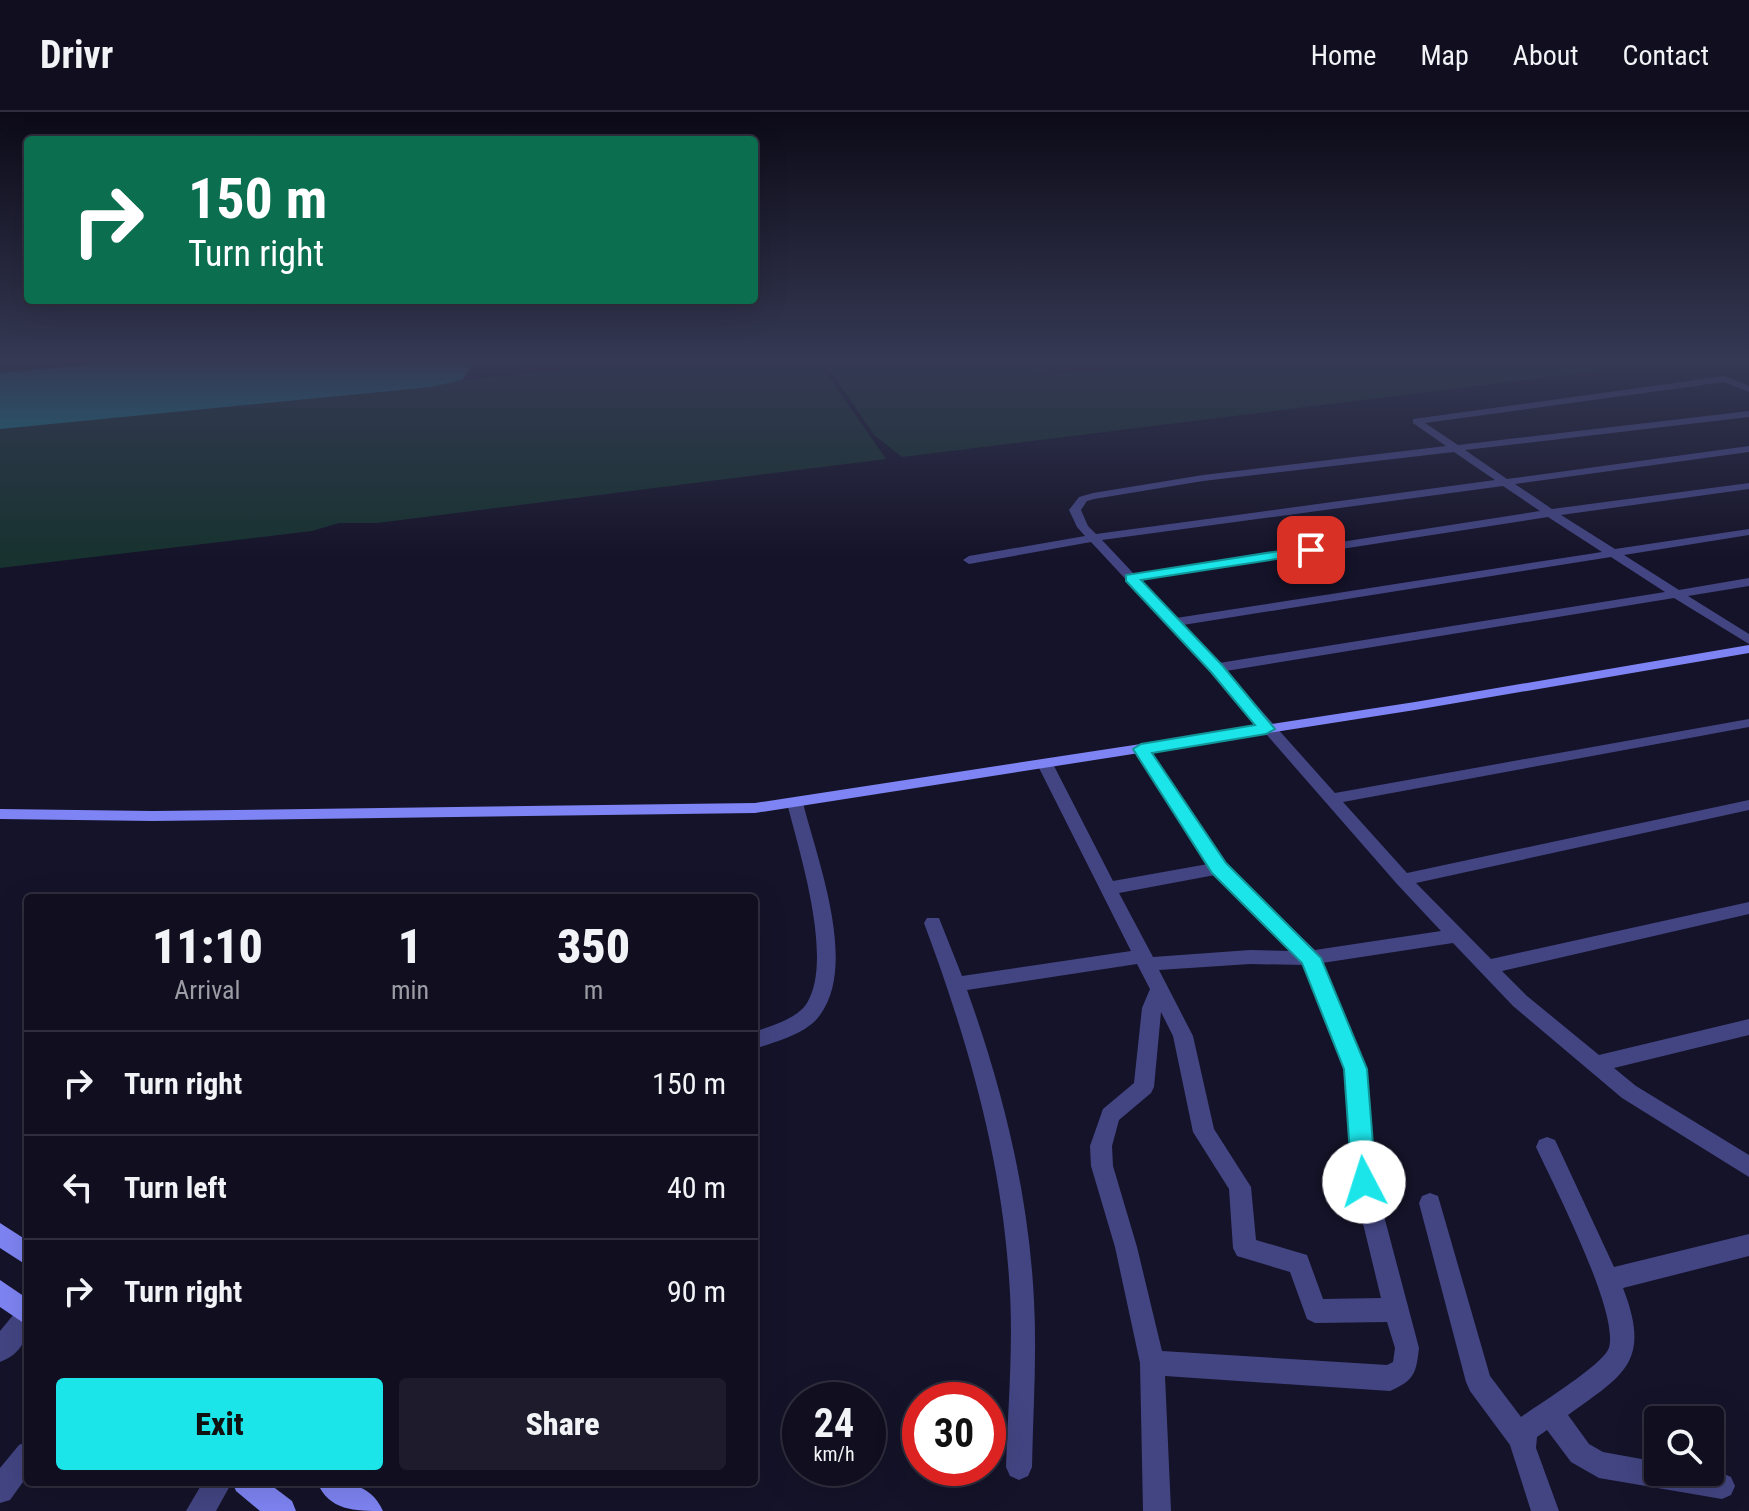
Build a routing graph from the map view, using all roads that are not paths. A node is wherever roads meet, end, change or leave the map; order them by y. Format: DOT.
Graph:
graph roads {
  1 [pos="1423,426"];
  2 [pos="1649,426"];
  3 [pos="1749,449"];
  4 [pos="1457,450"];
  5 [pos="1505,482"];
  6 [pos="1749,486"];
  7 [pos="1550,513"];
  8 [pos="1749,532"];
  9 [pos="1094,538"];
  10 [pos="1611,552"];
  11 [pos="969,560"];
  12 [pos="1131,578"];
  13 [pos="1749,582"];
  14 [pos="1677,594"];
  15 [pos="1171,623"];
  16 [pos="1749,640"];
  17 [pos="1749,649"];
  18 [pos="1216,668"];
  19 [pos="1749,723"];
  20 [pos="1266,729"];
  21 [pos="1141,749"];
  22 [pos="1045,764"];
  23 [pos="1332,799"];
  24 [pos="795,803"];
  25 [pos="1749,805"];
  26 [pos="0,814"];
  27 [pos="1219,868"];
  28 [pos="1403,880"];
  29 [pos="1110,888"];
  30 [pos="1749,908"];
  31 [pos="933,923"];
  32 [pos="1458,935"];
  33 [pos="1311,958"];
  34 [pos="1146,960"];
  35 [pos="1486,967"];
  36 [pos="958,984"];
  37 [pos="1160,988"];
  38 [pos="1749,1027"];
  39 [pos="758,1039"];
  40 [pos="1595,1064"];
  41 [pos="1547,1147"];
  42 [pos="1749,1167"];
  43 [pos="1430,1203"];
  44 [pos="0,1234"];
  45 [pos="1749,1245"];
  46 [pos="24,1252"];
  47 [pos="1606,1281"];
  48 [pos="0,1292"];
  49 [pos="1396,1310"];
  50 [pos="24,1313"];
  51 [pos="24,1321"];
  52 [pos="0,1350"];
  53 [pos="1152,1363"];
  54 [pos="1549,1411"];
  55 [pos="1522,1439"];
  56 [pos="24,1459"];
  57 [pos="1019,1467"];
  58 [pos="1644,1473"];
  59 [pos="216,1486"];
  60 [pos="250,1486"];
  61 [pos="335,1486"];
  62 [pos="0,1490"];
  63 [pos="200,1511"];
  64 [pos="282,1511"];
  65 [pos="369,1511"];
  66 [pos="1157,1511"];
  67 [pos="1545,1511"];
  1 -- 4 [label="street"];
  2 -- 4 [label="street"];
  3 -- 5 [label="street"];
  4 -- 5 [label="street"];
  4 -- 9 [label="street"];
  5 -- 7 [label="street"];
  5 -- 9 [label="street"];
  6 -- 7 [label="street"];
  7 -- 10 [label="street"];
  7 -- 12 [label="street"];
  8 -- 10 [label="street"];
  9 -- 11 [label="street"];
  9 -- 12 [label="street"];
  10 -- 14 [label="street"];
  10 -- 15 [label="street"];
  12 -- 15 [label="street"];
  13 -- 14 [label="street"];
  14 -- 16 [label="street"];
  14 -- 18 [label="street"];
  15 -- 18 [label="street"];
  17 -- 20 [label="street"];
  18 -- 20 [label="street"];
  19 -- 23 [label="street"];
  20 -- 21 [label="street"];
  20 -- 23 [label="street"];
  21 -- 22 [label="street"];
  21 -- 27 [label="street"];
  22 -- 24 [label="street"];
  22 -- 29 [label="street"];
  23 -- 28 [label="street"];
  24 -- 26 [label="street"];
  24 -- 39 [label="street"];
  25 -- 28 [label="street"];
  27 -- 29 [label="street"];
  27 -- 33 [label="street"];
  28 -- 32 [label="street"];
  29 -- 34 [label="street"];
  30 -- 35 [label="street"];
  31 -- 36 [label="street"];
  32 -- 33 [label="street"];
  32 -- 35 [label="street"];
  33 -- 34 [label="street"];
  33 -- 49 [label="street"];
  34 -- 36 [label="street"];
  34 -- 37 [label="street"];
  35 -- 40 [label="street"];
  36 -- 57 [label="street"];
  37 -- 49 [label="street"];
  37 -- 53 [label="street"];
  38 -- 40 [label="street"];
  40 -- 42 [label="street"];
  41 -- 47 [label="street"];
  43 -- 55 [label="street"];
  44 -- 46 [label="street"];
  45 -- 47 [label="street"];
  47 -- 54 [label="street"];
  48 -- 50 [label="street"];
  49 -- 53 [label="street"];
  51 -- 52 [label="street"];
  53 -- 66 [label="street"];
  54 -- 55 [label="street"];
  54 -- 58 [label="street"];
  55 -- 67 [label="street"];
  56 -- 62 [label="street"];
  59 -- 63 [label="street"];
  60 -- 64 [label="street"];
  61 -- 65 [label="street"];
}
